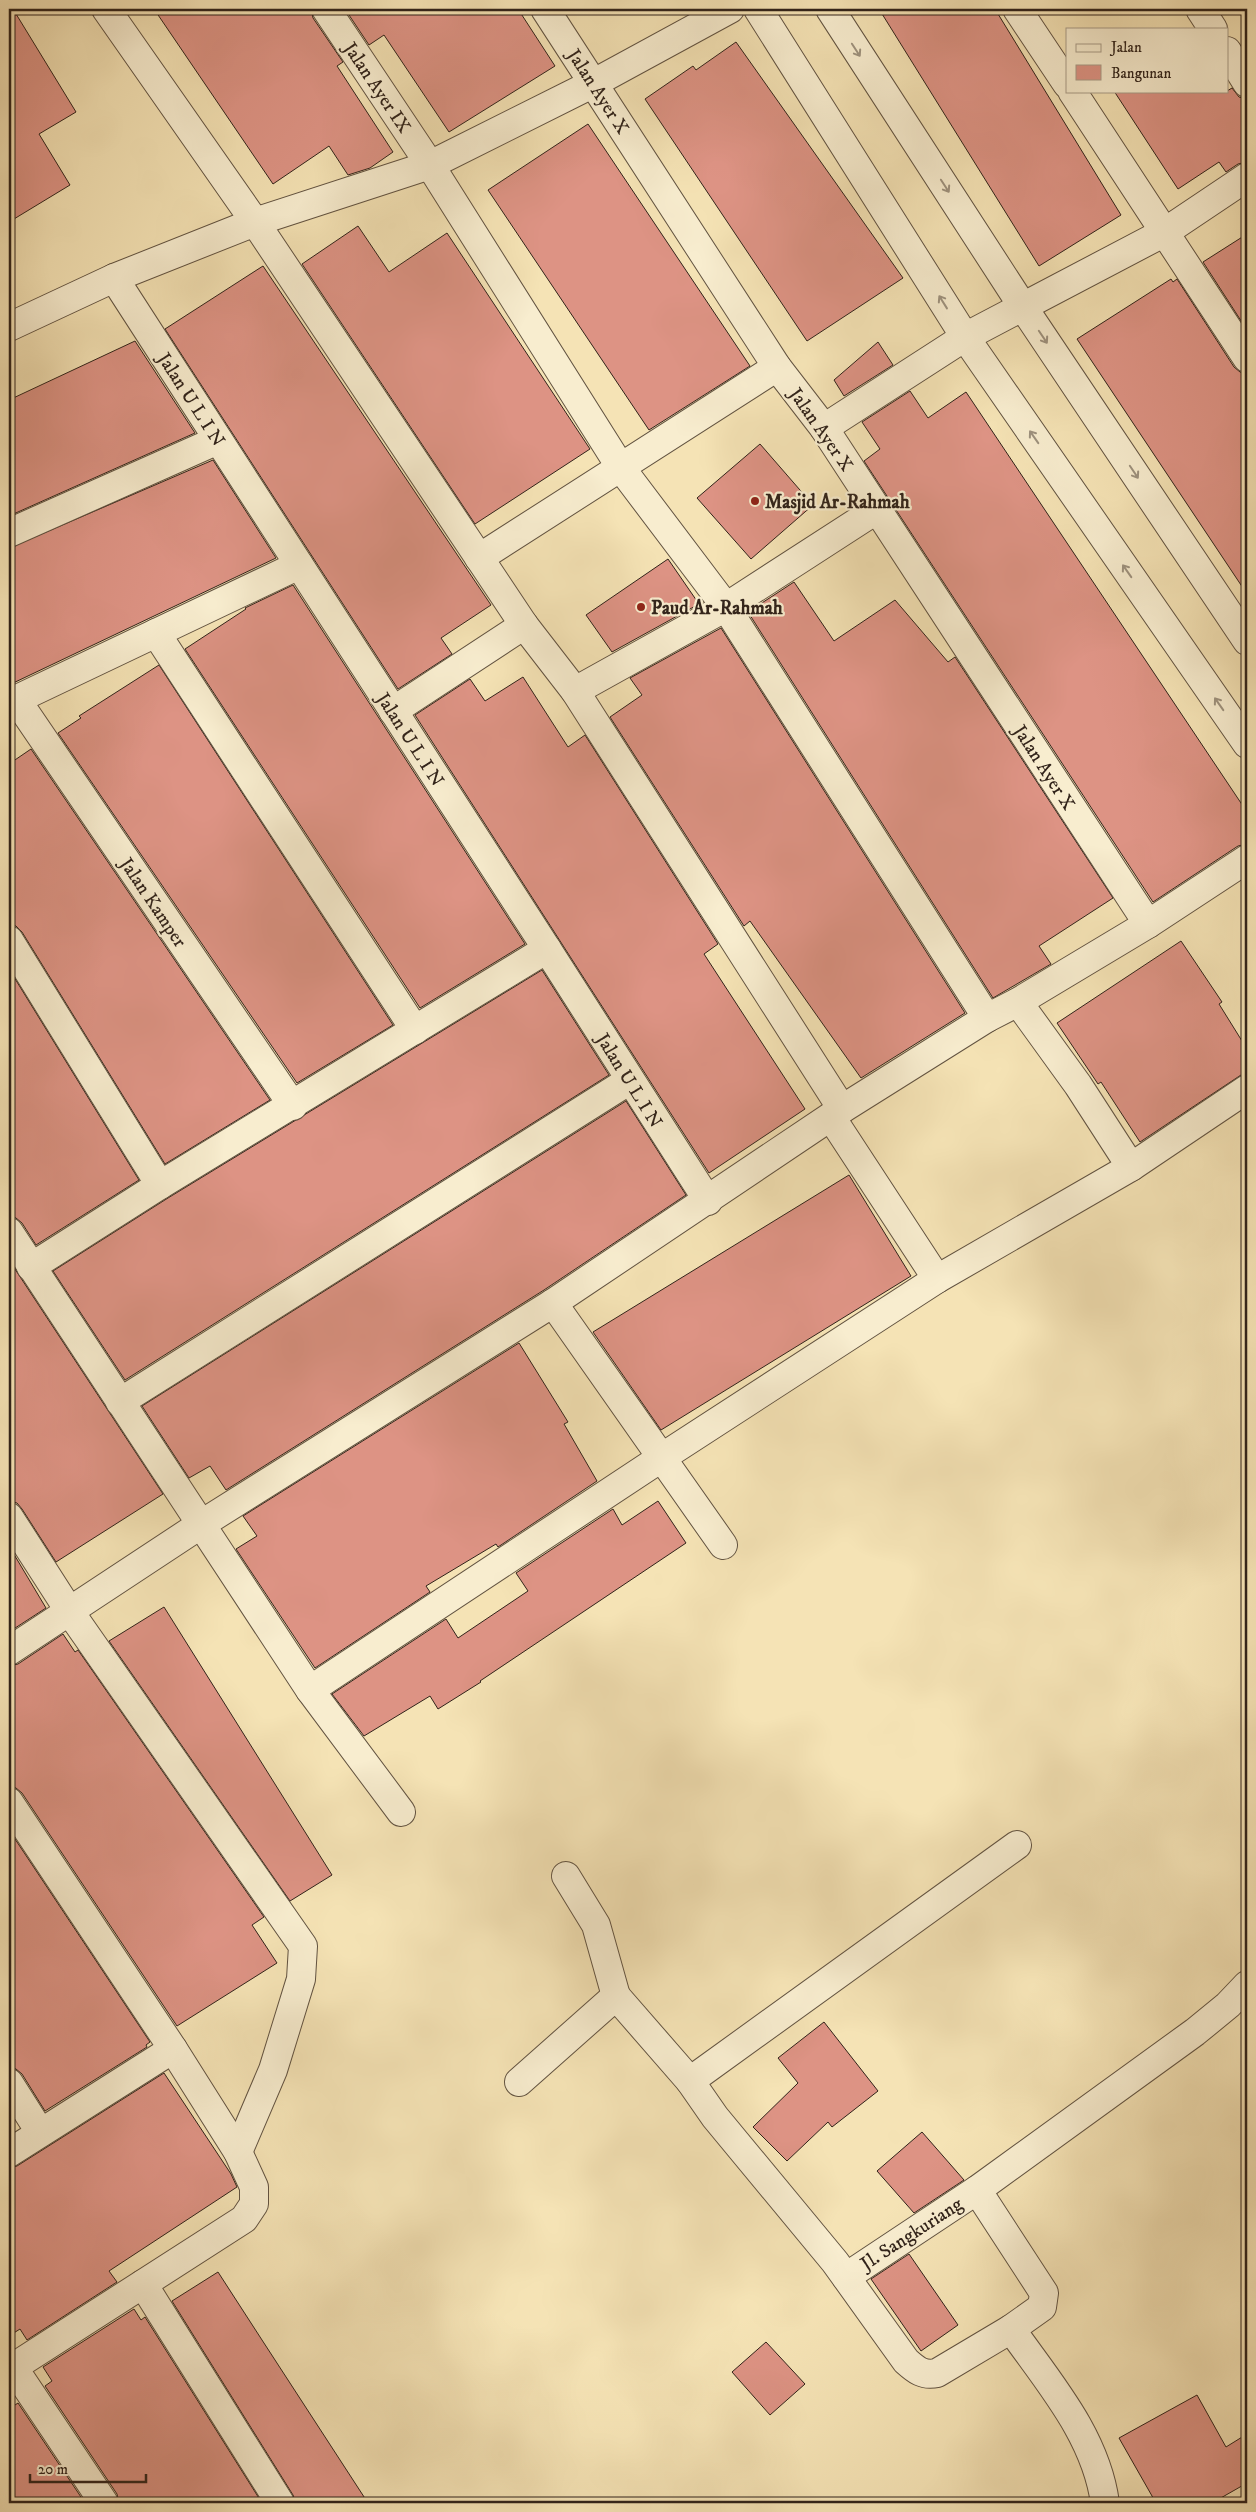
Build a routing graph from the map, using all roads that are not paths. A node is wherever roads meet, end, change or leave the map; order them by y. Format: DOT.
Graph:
graph roads {
  1 [pos="106,9"];
  2 [pos="326,9"];
  3 [pos="545,9"];
  4 [pos="730,9"];
  5 [pos="758,9"];
  6 [pos="830,9"];
  7 [pos="1017,9"];
  8 [pos="1200,9"];
  9 [pos="1212,28"];
  10 [pos="1228,54"];
  11 [pos="1066,82"];
  12 [pos="594,83"];
  13 [pos="1247,83"];
  14 [pos="1073,92"];
  15 [pos="430,165"];
  16 [pos="1247,177"];
  17 [pos="255,222"];
  18 [pos="1165,232"];
  19 [pos="114,278"];
  20 [pos="1023,307"];
  21 [pos="9,328"];
  22 [pos="965,337"];
  23 [pos="1247,358"];
  24 [pos="777,367"];
  25 [pos="824,428"];
  26 [pos="218,440"];
  27 [pos="621,468"];
  28 [pos="876,510"];
  29 [pos="9,533"];
  30 [pos="479,558"];
  31 [pos="299,565"];
  32 [pos="726,607"];
  33 [pos="524,625"];
  34 [pos="156,633"];
  35 [pos="1247,641"];
  36 [pos="575,691"];
  37 [pos="12,701"];
  38 [pos="393,711"];
  39 [pos="1247,744"];
  40 [pos="1247,859"];
  41 [pos="1148,924"];
  42 [pos="9,940"];
  43 [pos="547,949"];
  44 [pos="1018,1002"];
  45 [pos="987,1018"];
  46 [pos="415,1030"];
  47 [pos="630,1080"];
  48 [pos="1247,1089"];
  49 [pos="293,1106"];
  50 [pos="836,1113"];
  51 [pos="1131,1167"];
  52 [pos="160,1185"];
  53 [pos="708,1201"];
  54 [pos="9,1232"];
  55 [pos="31,1267"];
  56 [pos="938,1279"];
  57 [pos="553,1304"];
  58 [pos="120,1402"];
  59 [pos="660,1458"];
  60 [pos="9,1517"];
  61 [pos="200,1525"];
  62 [pos="723,1545"];
  63 [pos="70,1612"];
  64 [pos="9,1651"];
  65 [pos="310,1690"];
  66 [pos="9,1802"];
  67 [pos="401,1812"];
  68 [pos="1016,1845"];
  69 [pos="566,1876"];
  70 [pos="1247,1985"];
  71 [pos="616,1996"];
  72 [pos="173,2049"];
  73 [pos="690,2081"];
  74 [pos="518,2082"];
  75 [pos="9,2083"];
  76 [pos="40,2132"];
  77 [pos="238,2152"];
  78 [pos="9,2153"];
  79 [pos="977,2190"];
  80 [pos="846,2277"];
  81 [pos="143,2284"];
  82 [pos="1011,2329"];
  83 [pos="11,2369"];
  84 [pos="104,2503"];
  85 [pos="280,2503"];
  86 [pos="1105,2503"];
  1 -- 17 [label="street"];
  2 -- 15 [label="street, Jalan Ayer IX"];
  3 -- 12 [label="street, Jalan Ayer X"];
  4 -- 12 [label="street"];
  22 -- 5 [label="street, one-way"];
  6 -- 20 [label="street, one-way"];
  7 -- 11 [label="street"];
  8 -- 9 [label="street"];
  10 -- 13 [label="street"];
  12 -- 15 [label="street"];
  12 -- 24 [label="street, Jalan Ayer X"];
  14 -- 18 [label="street"];
  15 -- 17 [label="street"];
  15 -- 27 [label="street, Jalan Ayer IX"];
  16 -- 18 [label="street"];
  17 -- 19 [label="street"];
  17 -- 30 [label="street"];
  18 -- 20 [label="street"];
  18 -- 23 [label="street"];
  19 -- 21 [label="street"];
  19 -- 26 [label="street, Jalan U L I N"];
  20 -- 22 [label="street"];
  20 -- 35 [label="street, one-way"];
  22 -- 25 [label="street"];
  39 -- 22 [label="street, one-way"];
  24 -- 25 [label="street, Jalan Ayer X"];
  24 -- 27 [label="street"];
  25 -- 28 [label="street, Jalan Ayer X"];
  26 -- 29 [label="street"];
  26 -- 31 [label="street, Jalan U L I N"];
  27 -- 30 [label="street"];
  27 -- 32 [label="street, Jalan Ayer IX"];
  28 -- 32 [label="street"];
  28 -- 41 [label="street, Jalan Ayer X"];
  30 -- 33 [label="street"];
  31 -- 34 [label="street"];
  31 -- 38 [label="street, Jalan U L I N"];
  32 -- 36 [label="street"];
  32 -- 45 [label="street, Jalan Ayer IX"];
  33 -- 36 [label="street"];
  33 -- 38 [label="street"];
  34 -- 37 [label="street"];
  34 -- 46 [label="street"];
  36 -- 50 [label="street"];
  37 -- 49 [label="street, Jalan Kamper"];
  38 -- 43 [label="street, Jalan U L I N"];
  40 -- 41 [label="street"];
  41 -- 44 [label="street"];
  42 -- 52 [label="street"];
  43 -- 46 [label="street"];
  43 -- 47 [label="street, Jalan U L I N"];
  44 -- 45 [label="street"];
  44 -- 51 [label="street"];
  45 -- 50 [label="street"];
  46 -- 49 [label="street"];
  47 -- 53 [label="street, Jalan U L I N"];
  47 -- 58 [label="street"];
  48 -- 51 [label="street"];
  49 -- 52 [label="street"];
  50 -- 53 [label="street"];
  50 -- 56 [label="street"];
  51 -- 56 [label="street"];
  52 -- 55 [label="street"];
  53 -- 57 [label="street"];
  54 -- 55 [label="street"];
  55 -- 58 [label="street"];
  56 -- 59 [label="street"];
  57 -- 59 [label="street"];
  57 -- 61 [label="street"];
  58 -- 61 [label="street"];
  59 -- 62 [label="street"];
  59 -- 65 [label="street"];
  60 -- 63 [label="street"];
  61 -- 63 [label="street"];
  61 -- 65 [label="street"];
  63 -- 64 [label="street"];
  63 -- 77 [label="street"];
  65 -- 67 [label="street"];
  66 -- 72 [label="street"];
  68 -- 73 [label="street"];
  69 -- 71 [label="street"];
  70 -- 79 [label="street, Jl. Sangkuriang"];
  71 -- 73 [label="street"];
  71 -- 74 [label="street"];
  72 -- 76 [label="street"];
  72 -- 77 [label="street"];
  73 -- 80 [label="street"];
  75 -- 76 [label="street"];
  76 -- 78 [label="street"];
  77 -- 81 [label="street"];
  79 -- 80 [label="street, Jl. Sangkuriang"];
  79 -- 82 [label="street"];
  80 -- 82 [label="street"];
  81 -- 83 [label="street"];
  81 -- 85 [label="street"];
  82 -- 86 [label="street"];
  83 -- 84 [label="street"];
}
